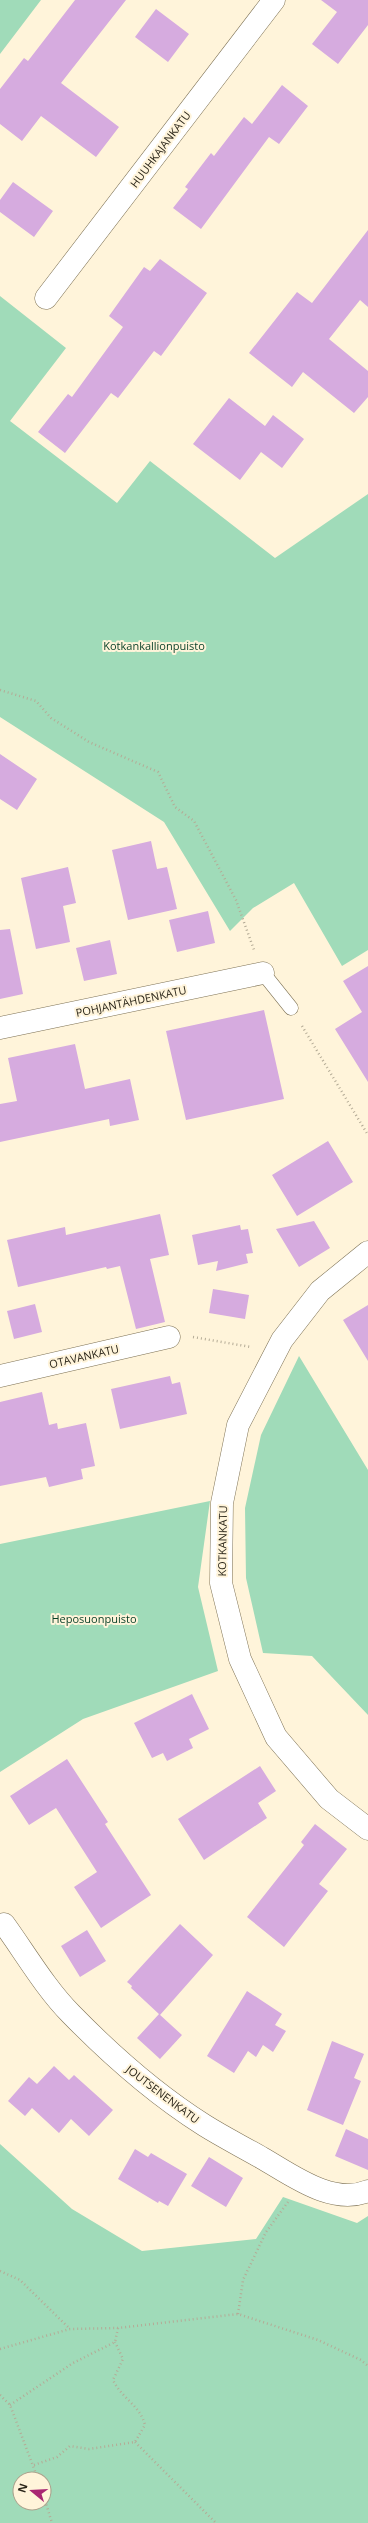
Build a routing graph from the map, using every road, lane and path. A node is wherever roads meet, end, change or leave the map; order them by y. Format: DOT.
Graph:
graph roads {
  1 [pos="274,0"];
  2 [pos="46,298"];
  3 [pos="0,690"];
  4 [pos="263,973"];
  5 [pos="291,1008"];
  6 [pos="0,1028"];
  7 [pos="368,1135"];
  8 [pos="368,1252"];
  9 [pos="169,1337"];
  10 [pos="276,1352"];
  11 [pos="0,1376"];
  12 [pos="368,1829"];
  13 [pos="4,1924"];
  14 [pos="302,2181"];
  15 [pos="368,2191"];
  16 [pos="0,2271"];
  17 [pos="238,2314"];
  18 [pos="118,2328"];
  19 [pos="70,2329"];
  20 [pos="115,2342"];
  21 [pos="0,2350"];
  22 [pos="368,2366"];
  23 [pos="0,2395"];
  24 [pos="10,2405"];
  25 [pos="135,2442"];
  26 [pos="34,2465"];
  27 [pos="36,2471"];
  28 [pos="48,2511"];
  29 [pos="52,2523"];
  30 [pos="216,2523"];
  1 -- 2 [label="street, HUUHKAJANKATU"];
  3 -- 4 [label="path"];
  4 -- 5 [label="lane"];
  4 -- 6 [label="street, POHJANTÄHDENKATU"];
  5 -- 7 [label="path"];
  8 -- 10 [label="street, KOTKANKATU"];
  9 -- 10 [label="path"];
  9 -- 11 [label="street, OTAVANKATU"];
  10 -- 12 [label="street, KOTKANKATU"];
  13 -- 14 [label="street, JOUTSENENKATU"];
  14 -- 15 [label="street, JOUTSENENKATU"];
  14 -- 17 [label="path"];
  16 -- 19 [label="path"];
  17 -- 18 [label="path"];
  17 -- 22 [label="path"];
  18 -- 19 [label="path"];
  18 -- 20 [label="path"];
  19 -- 21 [label="path"];
  20 -- 24 [label="path"];
  20 -- 25 [label="path"];
  23 -- 24 [label="path"];
  24 -- 26 [label="path"];
  25 -- 26 [label="path"];
  25 -- 30 [label="path"];
  26 -- 27 [label="path"];
  28 -- 29 [label="path"];
}
